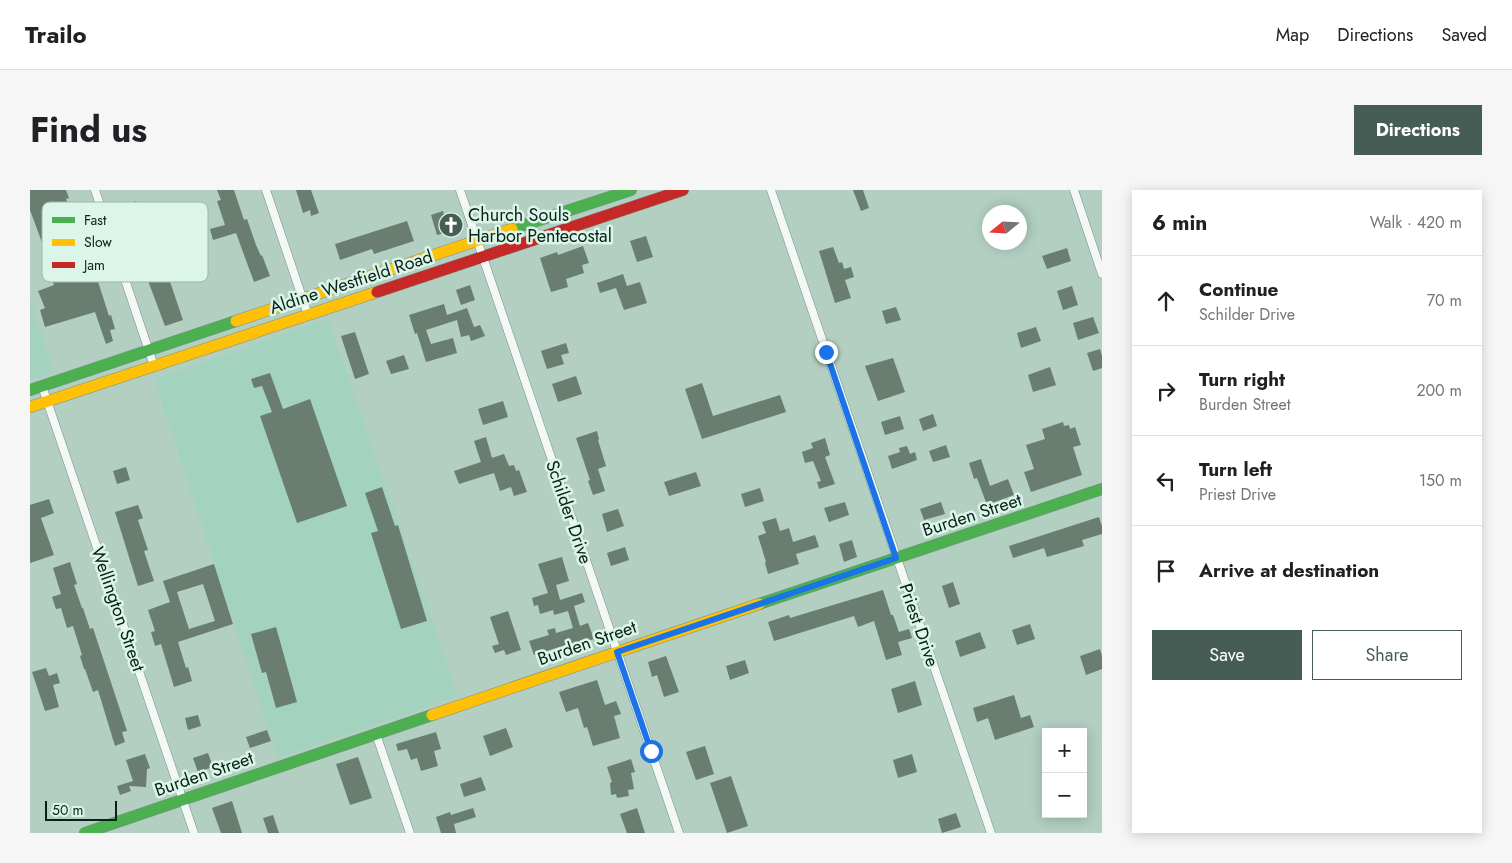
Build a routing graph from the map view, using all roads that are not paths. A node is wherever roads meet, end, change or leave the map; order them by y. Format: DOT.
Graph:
graph roads {
  1 [pos="95,190"];
  2 [pos="266,190"];
  3 [pos="460,190"];
  4 [pos="631,190"];
  5 [pos="683,190"];
  6 [pos="771,190"];
  7 [pos="1074,190"];
  8 [pos="615,195"];
  9 [pos="99,202"];
  10 [pos="620,211"];
  11 [pos="477,242"];
  12 [pos="482,257"];
  13 [pos="1102,274"];
  14 [pos="126,282"];
  15 [pos="302,299"];
  16 [pos="308,315"];
  17 [pos="218,328"];
  18 [pos="224,343"];
  19 [pos="149,351"];
  20 [pos="154,366"];
  21 [pos="42,386"];
  22 [pos="30,390"];
  23 [pos="48,401"];
  24 [pos="30,407"];
  25 [pos="1102,490"];
  26 [pos="896,558"];
  27 [pos="617,652"];
  28 [pos="376,734"];
  29 [pos="182,799"];
  30 [pos="85,833"];
  31 [pos="194,833"];
  32 [pos="410,833"];
  33 [pos="679,833"];
  34 [pos="991,833"];
  1 -- 9 [label="street"];
  2 -- 15 [label="street"];
  3 -- 11 [label="street, Schilder Drive"];
  4 -- 8 [label="main road, Aldine Westfield Road"];
  5 -- 10 [label="main road, Aldine Westfield Road"];
  6 -- 26 [label="street, Priest Drive"];
  7 -- 13 [label="street"];
  8 -- 10 [label="main road"];
  8 -- 11 [label="main road, Aldine Westfield Road"];
  10 -- 12 [label="main road, Aldine Westfield Road"];
  11 -- 12 [label="street, Schilder Drive"];
  11 -- 15 [label="main road, Aldine Westfield Road"];
  12 -- 16 [label="main road, Aldine Westfield Road"];
  12 -- 27 [label="street, Schilder Drive"];
  14 -- 19 [label="street"];
  15 -- 16 [label="street"];
  15 -- 17 [label="main road, Aldine Westfield Road"];
  16 -- 18 [label="main road, Aldine Westfield Road"];
  17 -- 18 [label="main road"];
  17 -- 19 [label="main road, Aldine Westfield Road"];
  18 -- 20 [label="main road, Aldine Westfield Road"];
  19 -- 20 [label="street"];
  19 -- 21 [label="main road, Aldine Westfield Road"];
  20 -- 23 [label="main road, Aldine Westfield Road"];
  21 -- 22 [label="main road, Aldine Westfield Road"];
  21 -- 23 [label="street, Wellington Street"];
  23 -- 24 [label="main road, Aldine Westfield Road"];
  23 -- 29 [label="street, Wellington Street"];
  25 -- 26 [label="main road, Burden Street"];
  26 -- 27 [label="main road, Burden Street"];
  26 -- 34 [label="street, Priest Drive"];
  27 -- 28 [label="main road, Burden Street"];
  27 -- 33 [label="street, Schilder Drive"];
  28 -- 29 [label="main road, Burden Street"];
  28 -- 32 [label="street"];
  29 -- 30 [label="main road, Burden Street"];
  29 -- 31 [label="street, Wellington Street"];
}
